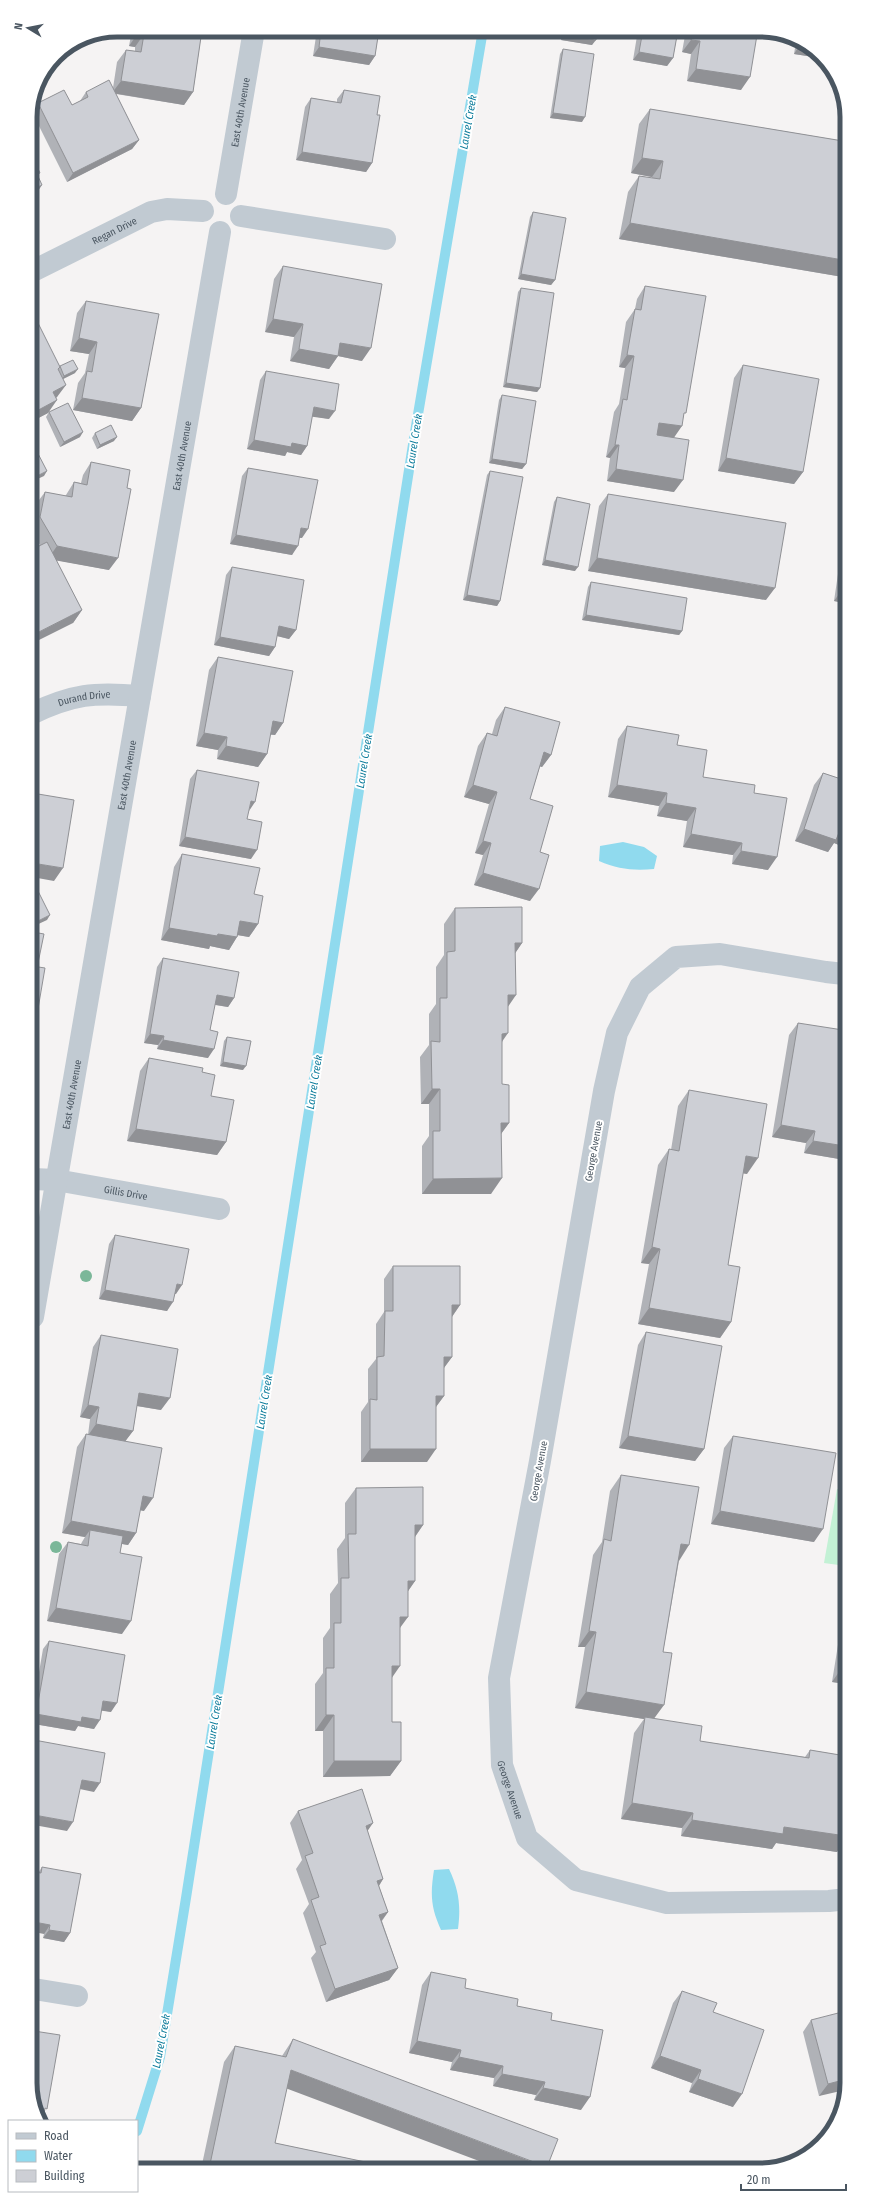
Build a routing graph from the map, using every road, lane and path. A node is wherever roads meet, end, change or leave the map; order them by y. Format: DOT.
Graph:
graph roads {
  1 [pos="253,37"];
  2 [pos="226,194"];
  3 [pos="203,211"];
  4 [pos="241,216"];
  5 [pos="220,232"];
  6 [pos="384,239"];
  7 [pos="37,269"];
  8 [pos="140,696"];
  9 [pos="37,712"];
  10 [pos="840,974"];
  11 [pos="37,1179"];
  12 [pos="56,1180"];
  13 [pos="219,1209"];
  14 [pos="37,1293"];
  15 [pos="840,1900"];
  16 [pos="37,1989"];
  17 [pos="77,1996"];
  1 -- 2 [label="street, East 40th Avenue"];
  2 -- 3 [label="street"];
  2 -- 4 [label="street"];
  3 -- 5 [label="street"];
  3 -- 7 [label="street, Regan Drive"];
  4 -- 5 [label="street"];
  4 -- 6 [label="street"];
  5 -- 8 [label="street, East 40th Avenue"];
  8 -- 9 [label="street, Durand Drive"];
  8 -- 12 [label="street, East 40th Avenue"];
  10 -- 15 [label="street, George Avenue"];
  11 -- 12 [label="street, Gillis Drive"];
  12 -- 13 [label="street, Gillis Drive"];
  12 -- 14 [label="street, East 40th Avenue"];
  16 -- 17 [label="street"];
}
